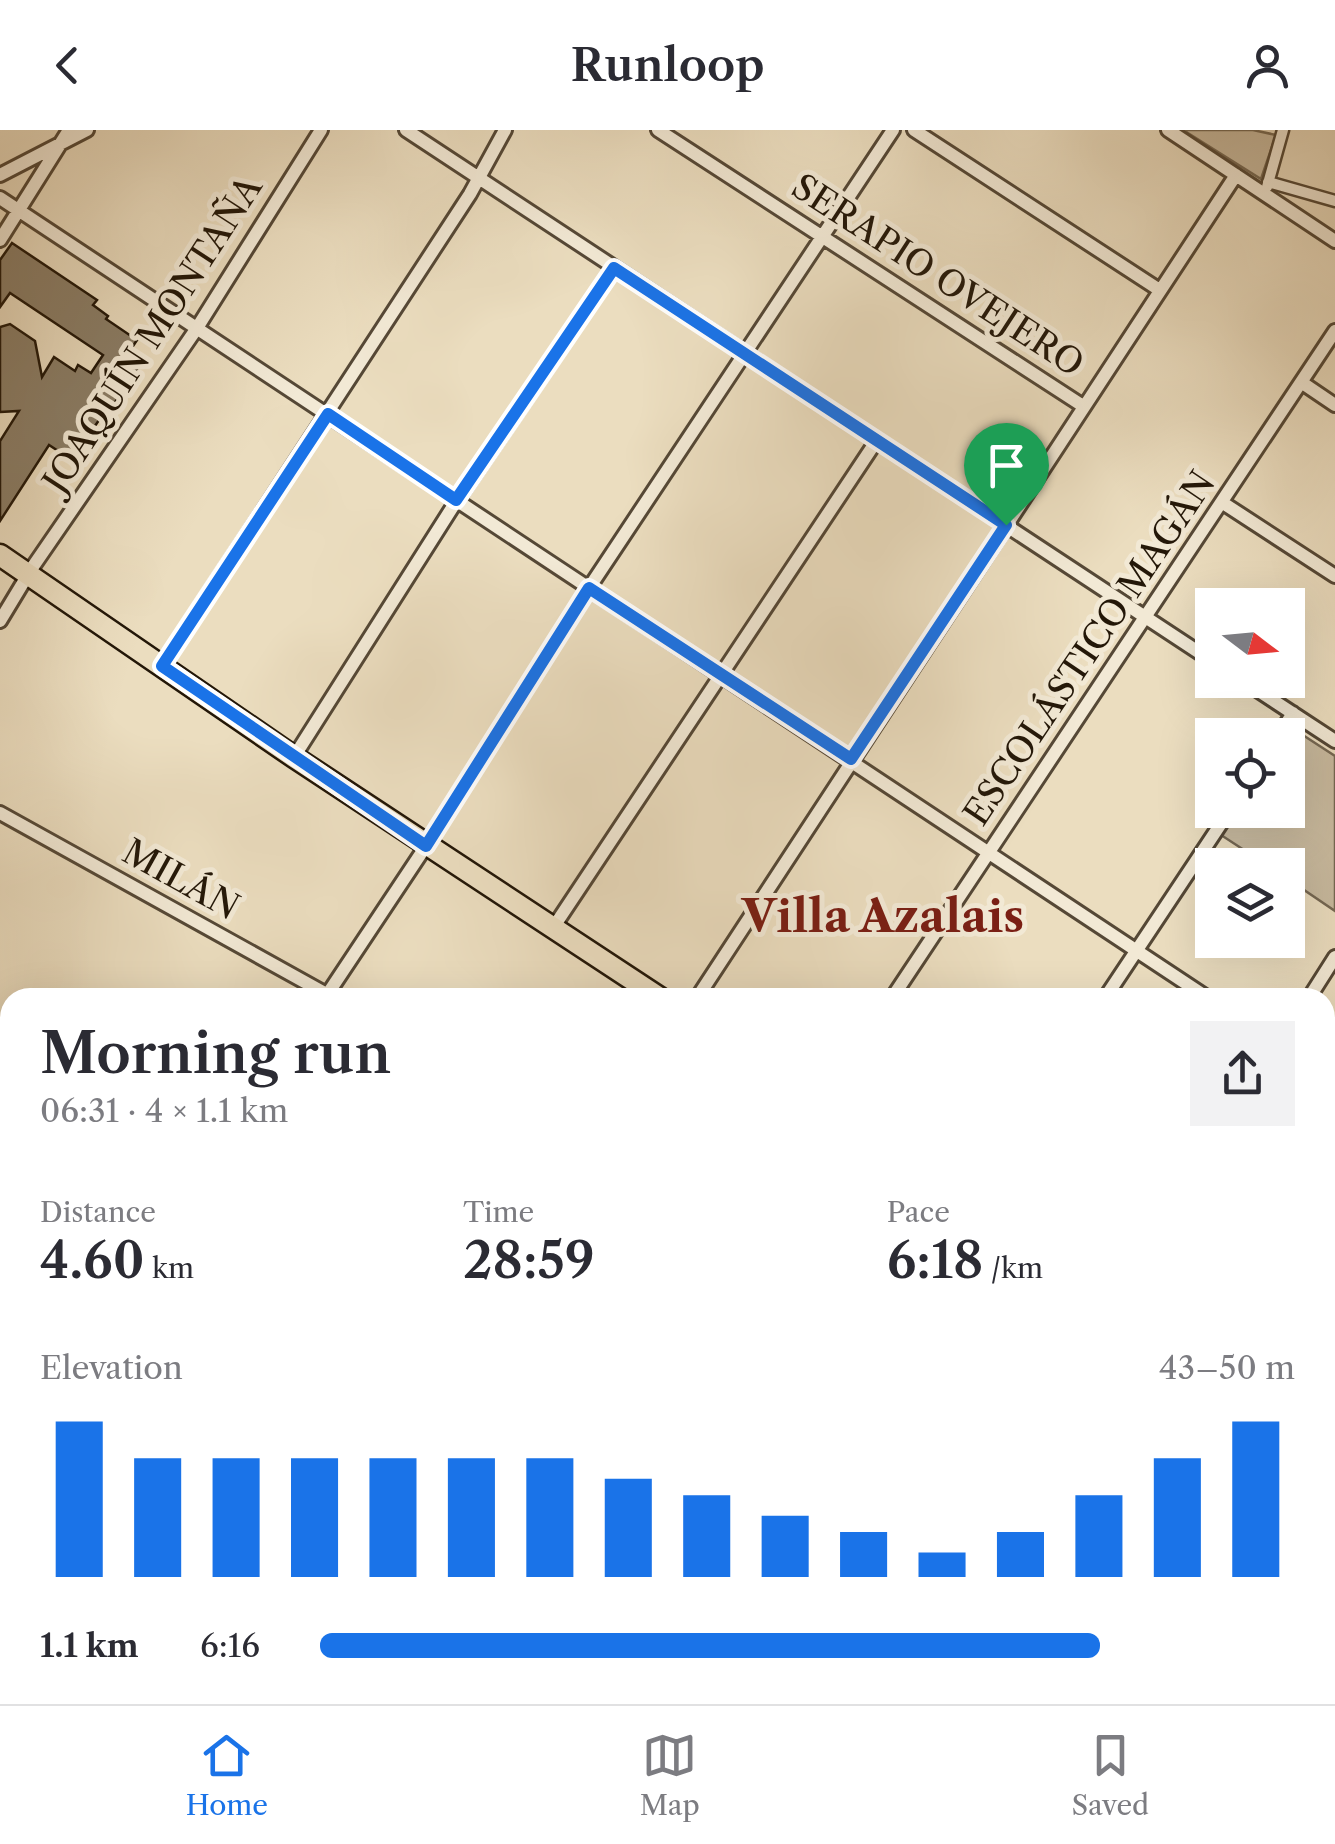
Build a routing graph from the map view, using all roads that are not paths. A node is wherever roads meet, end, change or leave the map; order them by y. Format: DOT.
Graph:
graph roads {
  1 [pos="69,130"];
  2 [pos="87,130"];
  3 [pos="321,130"];
  4 [pos="406,130"];
  5 [pos="505,130"];
  6 [pos="658,130"];
  7 [pos="893,130"];
  8 [pos="914,130"];
  9 [pos="1168,130"];
  10 [pos="1283,130"];
  11 [pos="61,143"];
  12 [pos="0,175"];
  13 [pos="1236,175"];
  14 [pos="479,179"];
  15 [pos="1266,188"];
  16 [pos="0,198"];
  17 [pos="1335,201"];
  18 [pos="20,211"];
  19 [pos="822,236"];
  20 [pos="0,240"];
  21 [pos="1335,241"];
  22 [pos="614,268"];
  23 [pos="1158,290"];
  24 [pos="197,328"];
  25 [pos="1335,331"];
  26 [pos="744,354"];
  27 [pos="1301,382"];
  28 [pos="1335,405"];
  29 [pos="1084,406"];
  30 [pos="328,414"];
  31 [pos="877,440"];
  32 [pos="456,500"];
  33 [pos="1223,503"];
  34 [pos="1006,525"];
  35 [pos="0,554"];
  36 [pos="30,574"];
  37 [pos="1335,576"];
  38 [pos="589,588"];
  39 [pos="1146,617"];
  40 [pos="0,621"];
  41 [pos="1195,649"];
  42 [pos="162,666"];
  43 [pos="721,675"];
  44 [pos="1270,698"];
  45 [pos="1294,713"];
  46 [pos="1291,718"];
  47 [pos="1335,742"];
  48 [pos="294,758"];
  49 [pos="851,759"];
  50 [pos="0,814"];
  51 [pos="1218,828"];
  52 [pos="426,846"];
  53 [pos="988,852"];
  54 [pos="554,928"];
  55 [pos="1137,950"];
  56 [pos="1335,957"];
  57 [pos="314,988"];
  58 [pos="333,988"];
  59 [pos="645,988"];
  60 [pos="703,988"];
  61 [pos="899,988"];
  62 [pos="1112,988"];
  63 [pos="1193,988"];
  64 [pos="1315,988"];
  1 -- 11 [label="street"];
  2 -- 11 [label="street"];
  3 -- 24 [label="street, JOAQUÍN MONTAÑA"];
  4 -- 14 [label="street"];
  5 -- 14 [label="street"];
  6 -- 19 [label="street, SERAPIO OVEJERO"];
  7 -- 19 [label="street"];
  8 -- 23 [label="street"];
  9 -- 13 [label="street"];
  10 -- 15 [label="street"];
  11 -- 12 [label="street"];
  11 -- 18 [label="street"];
  13 -- 15 [label="street"];
  13 -- 23 [label="street"];
  14 -- 22 [label="street"];
  14 -- 30 [label="street"];
  15 -- 17 [label="street"];
  15 -- 21 [label="street"];
  16 -- 18 [label="street"];
  18 -- 20 [label="street"];
  18 -- 24 [label="street"];
  19 -- 26 [label="street"];
  19 -- 29 [label="street, SERAPIO OVEJERO"];
  22 -- 26 [label="street"];
  22 -- 32 [label="street"];
  23 -- 29 [label="street"];
  24 -- 30 [label="street"];
  24 -- 36 [label="street, JOAQUÍN MONTAÑA"];
  25 -- 27 [label="street, ESCOLÁSTICO MAGÁN"];
  26 -- 31 [label="street"];
  26 -- 38 [label="street"];
  27 -- 28 [label="street"];
  27 -- 33 [label="street, ESCOLÁSTICO MAGÁN"];
  29 -- 34 [label="street"];
  30 -- 32 [label="street"];
  30 -- 42 [label="street"];
  31 -- 34 [label="street"];
  31 -- 43 [label="street"];
  32 -- 38 [label="street"];
  32 -- 48 [label="street"];
  33 -- 37 [label="street"];
  33 -- 39 [label="street, ESCOLÁSTICO MAGÁN"];
  34 -- 39 [label="street"];
  34 -- 49 [label="street"];
  35 -- 36 [label="main road"];
  36 -- 40 [label="street, JOAQUÍN MONTAÑA"];
  36 -- 42 [label="main road"];
  38 -- 43 [label="street"];
  38 -- 52 [label="street"];
  39 -- 41 [label="street"];
  39 -- 53 [label="street, ESCOLÁSTICO MAGÁN"];
  42 -- 48 [label="main road"];
  43 -- 49 [label="street"];
  43 -- 54 [label="street"];
  44 -- 45 [label="street"];
  45 -- 46 [label="street"];
  45 -- 47 [label="street"];
  48 -- 52 [label="main road"];
  49 -- 53 [label="street"];
  49 -- 60 [label="street"];
  50 -- 57 [label="street, MILÁN"];
  51 -- 55 [label="street"];
  52 -- 54 [label="main road"];
  52 -- 58 [label="street"];
  53 -- 55 [label="street"];
  53 -- 61 [label="street, ESCOLÁSTICO MAGÁN"];
  54 -- 59 [label="main road"];
  55 -- 62 [label="street"];
  55 -- 63 [label="street"];
  56 -- 64 [label="street"];
}
